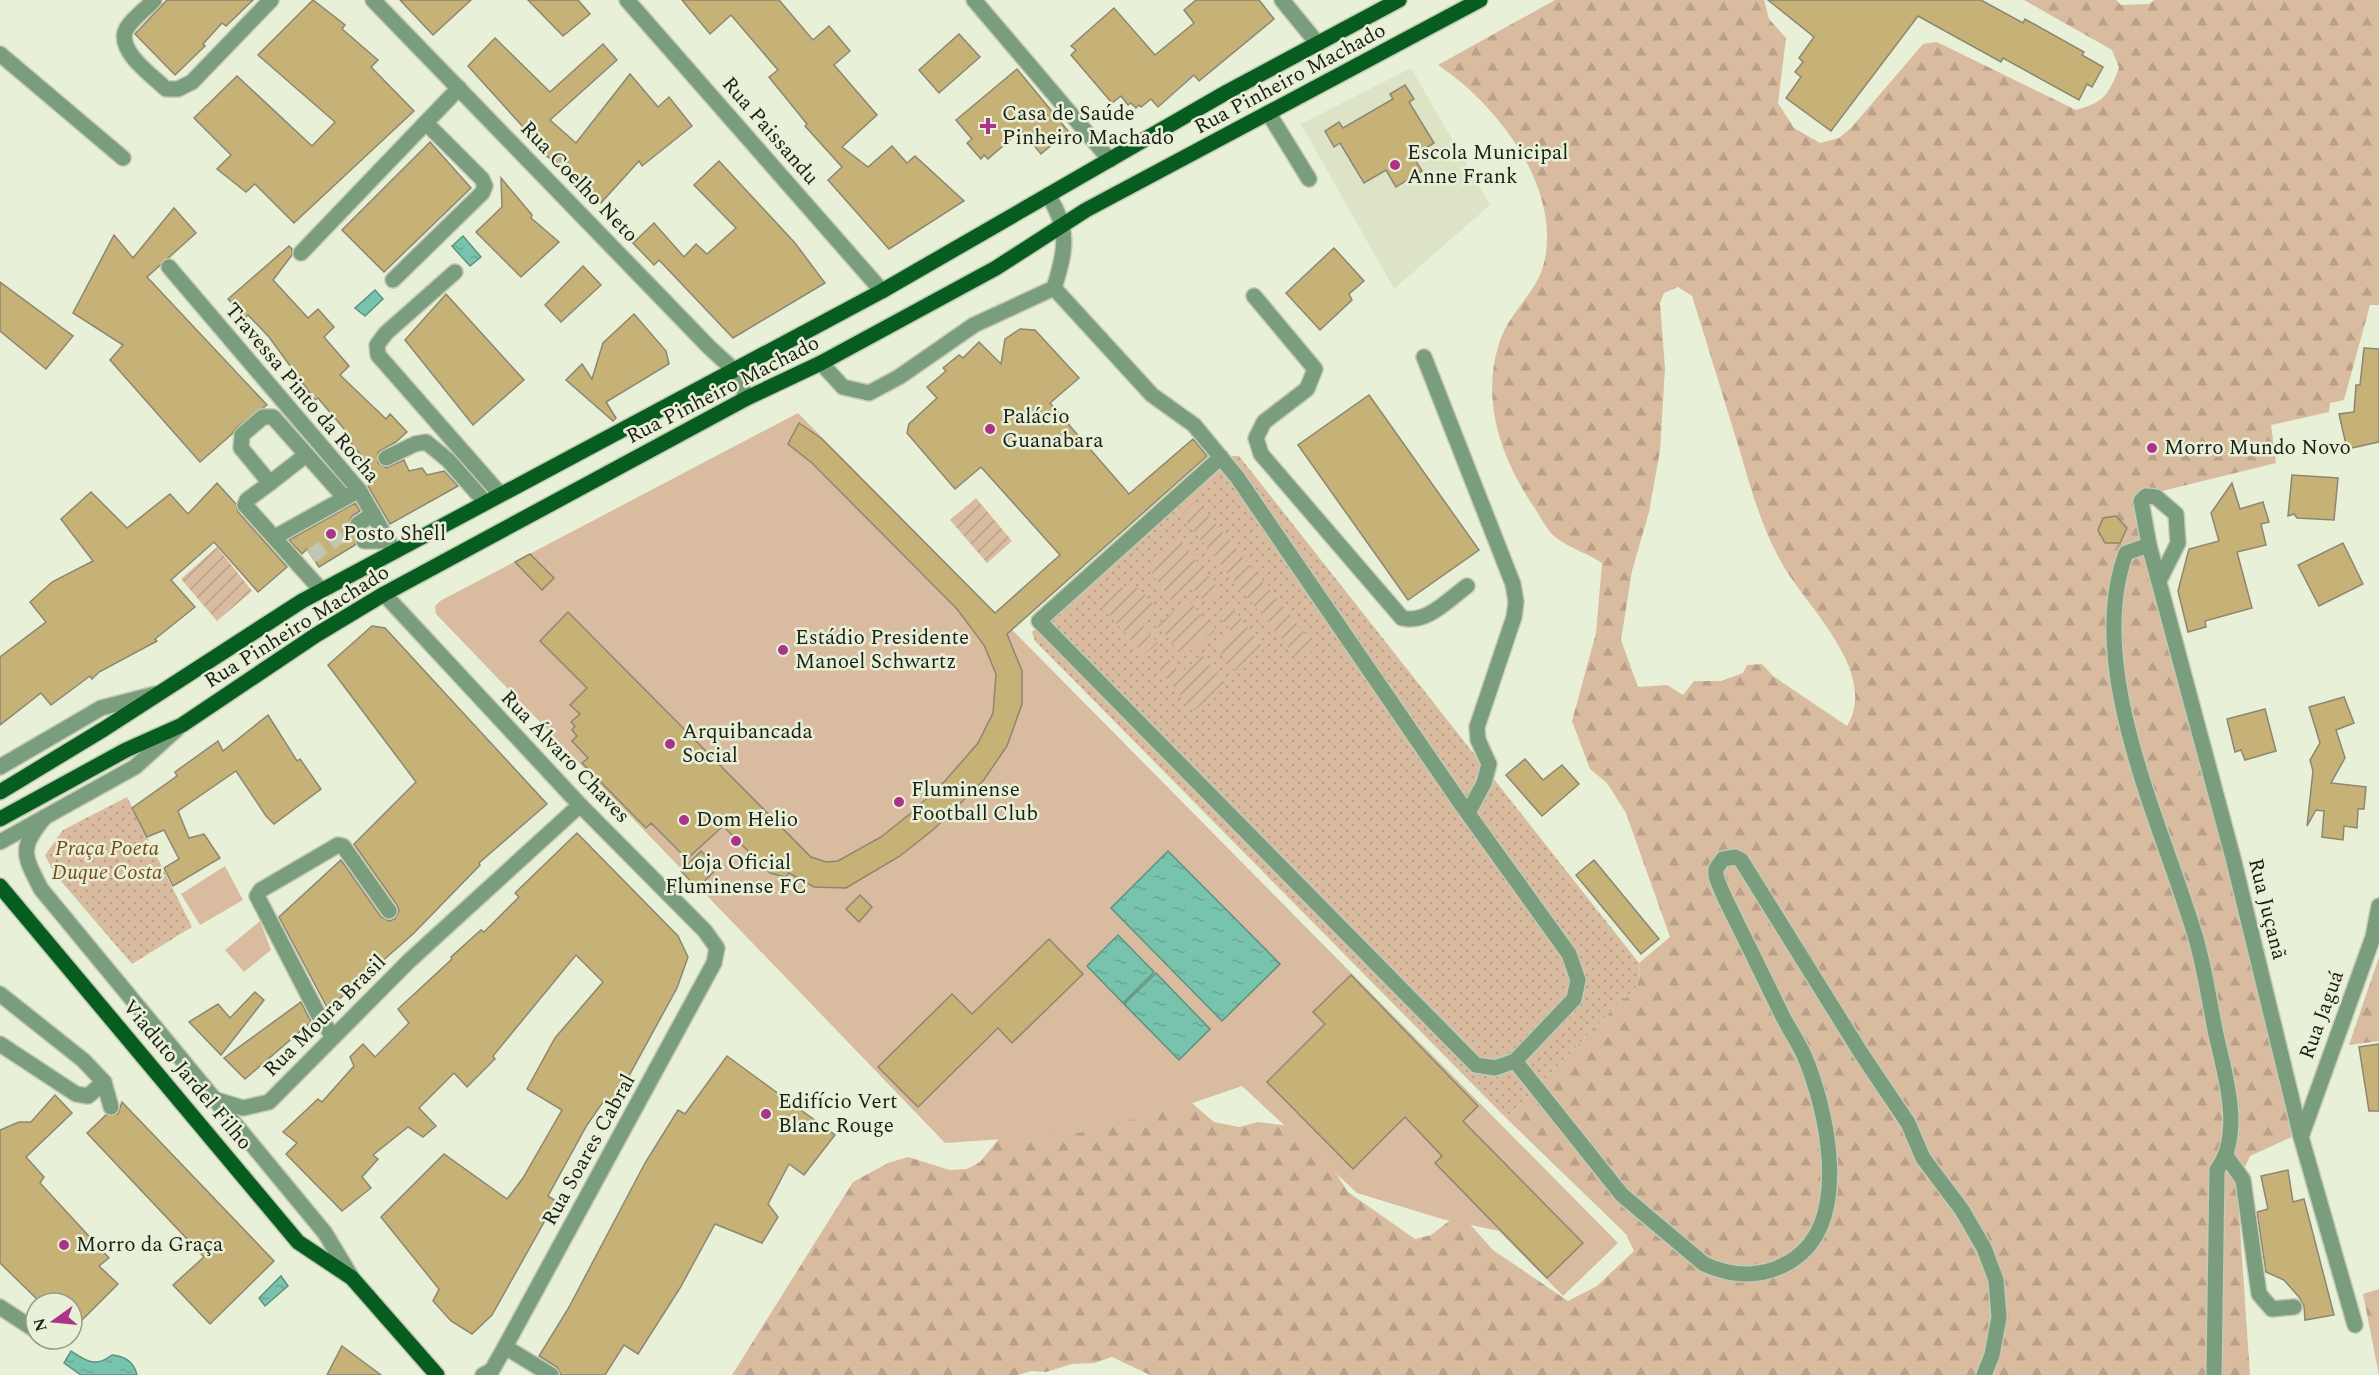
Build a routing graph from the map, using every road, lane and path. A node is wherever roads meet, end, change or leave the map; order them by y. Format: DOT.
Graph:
graph roads {
  1 [pos="154,0"];
  2 [pos="271,0"];
  3 [pos="373,0"];
  4 [pos="627,0"];
  5 [pos="974,0"];
  6 [pos="1282,0"];
  7 [pos="1399,0"];
  8 [pos="1480,0"];
  9 [pos="1318,44"];
  10 [pos="0,54"];
  11 [pos="459,88"];
  12 [pos="1269,114"];
  13 [pos="426,123"];
  14 [pos="123,158"];
  15 [pos="1110,160"];
  16 [pos="1309,179"];
  17 [pos="1048,195"];
  18 [pos="1063,224"];
  19 [pos="300,254"];
  20 [pos="169,267"];
  21 [pos="455,272"];
  22 [pos="393,280"];
  23 [pos="1054,288"];
  24 [pos="882,291"];
  25 [pos="1254,297"];
  26 [pos="1424,357"];
  27 [pos="821,363"];
  28 [pos="734,370"];
  29 [pos="747,398"];
  30 [pos="306,455"];
  31 [pos="1221,457"];
  32 [pos="386,458"];
  33 [pos="270,483"];
  34 [pos="359,490"];
  35 [pos="500,494"];
  36 [pos="345,498"];
  37 [pos="485,502"];
  38 [pos="373,514"];
  39 [pos="358,524"];
  40 [pos="275,537"];
  41 [pos="363,541"];
  42 [pos="2150,545"];
  43 [pos="391,546"];
  44 [pos="2160,579"];
  45 [pos="1467,586"];
  46 [pos="321,590"];
  47 [pos="384,594"];
  48 [pos="158,693"];
  49 [pos="182,725"];
  50 [pos="0,767"];
  51 [pos="0,792"];
  52 [pos="580,805"];
  53 [pos="1468,813"];
  54 [pos="45,817"];
  55 [pos="0,819"];
  56 [pos="0,842"];
  57 [pos="0,886"];
  58 [pos="2379,906"];
  59 [pos="388,910"];
  60 [pos="717,948"];
  61 [pos="0,994"];
  62 [pos="333,1037"];
  63 [pos="0,1044"];
  64 [pos="1515,1061"];
  65 [pos="104,1082"];
  66 [pos="217,1100"];
  67 [pos="111,1107"];
  68 [pos="2301,1137"];
  69 [pos="2227,1157"];
  70 [pos="352,1278"];
  71 [pos="0,1306"];
  72 [pos="2294,1307"];
  73 [pos="24,1323"];
  74 [pos="2355,1325"];
  75 [pos="506,1347"];
  76 [pos="488,1373"];
  77 [pos="437,1375"];
  78 [pos="551,1375"];
  79 [pos="1984,1375"];
  80 [pos="2214,1375"];
  1 -- 2 [label="street"];
  3 -- 11 [label="street, Rua Coelho Neto"];
  4 -- 24 [label="street, Rua Paissandu"];
  5 -- 15 [label="street"];
  6 -- 9 [label="street"];
  7 -- 9 [label="main road, Rua Pinheiro Machado"];
  8 -- 12 [label="main road, Rua Pinheiro Machado"];
  9 -- 15 [label="main road, Rua Pinheiro Machado"];
  10 -- 14 [label="street"];
  11 -- 13 [label="street"];
  11 -- 28 [label="street, Rua Coelho Neto"];
  12 -- 16 [label="street"];
  12 -- 18 [label="main road, Rua Pinheiro Machado"];
  13 -- 19 [label="street"];
  13 -- 22 [label="street"];
  15 -- 17 [label="main road, Rua Pinheiro Machado"];
  17 -- 18 [label="street"];
  17 -- 24 [label="main road, Rua Pinheiro Machado"];
  18 -- 23 [label="street"];
  18 -- 27 [label="main road, Rua Pinheiro Machado"];
  20 -- 34 [label="street, Travessa Pinto da Rocha"];
  21 -- 35 [label="street"];
  23 -- 27 [label="street"];
  23 -- 31 [label="street"];
  24 -- 28 [label="main road, Rua Pinheiro Machado"];
  25 -- 45 [label="street"];
  26 -- 53 [label="street"];
  27 -- 29 [label="main road, Rua Pinheiro Machado"];
  28 -- 29 [label="street, Rua Coelho Neto"];
  28 -- 35 [label="main road, Rua Pinheiro Machado"];
  29 -- 47 [label="main road, Rua Pinheiro Machado"];
  30 -- 33 [label="street"];
  30 -- 33 [label="street"];
  30 -- 36 [label="street"];
  31 -- 53 [label="street"];
  31 -- 64 [label="street"];
  32 -- 37 [label="street"];
  33 -- 40 [label="street"];
  34 -- 36 [label="street"];
  34 -- 38 [label="street, Travessa Pinto da Rocha"];
  35 -- 37 [label="main road, Rua Pinheiro Machado"];
  36 -- 40 [label="street"];
  37 -- 43 [label="main road, Rua Pinheiro Machado"];
  38 -- 39 [label="street"];
  38 -- 43 [label="street, Travessa Pinto da Rocha"];
  40 -- 46 [label="street"];
  41 -- 43 [label="street"];
  42 -- 44 [label="street, Rua Juçanã"];
  42 -- 44 [label="street, Rua Juçanã"];
  42 -- 69 [label="street"];
  43 -- 46 [label="main road, Rua Pinheiro Machado"];
  44 -- 68 [label="street, Rua Juçanã"];
  46 -- 48 [label="main road, Rua Pinheiro Machado"];
  47 -- 49 [label="main road, Rua Pinheiro Machado"];
  47 -- 52 [label="street, Rua Álvaro Chaves"];
  48 -- 50 [label="street, Rua Pinheiro Machado"];
  48 -- 51 [label="main road"];
  49 -- 54 [label="street, Rua Pinheiro Machado"];
  49 -- 55 [label="main road"];
  52 -- 60 [label="street, Rua Álvaro Chaves"];
  52 -- 62 [label="street, Rua Moura Brasil"];
  53 -- 64 [label="street"];
  54 -- 56 [label="street, Rua Pinheiro Machado"];
  54 -- 66 [label="street"];
  57 -- 70 [label="main road, Viaduto Jardel Filho"];
  58 -- 68 [label="street, Rua Jaguá"];
  59 -- 62 [label="street"];
  60 -- 75 [label="street, Rua Soares Cabral"];
  61 -- 65 [label="street"];
  62 -- 66 [label="street, Rua Moura Brasil"];
  63 -- 65 [label="street"];
  64 -- 79 [label="street"];
  65 -- 67 [label="street"];
  66 -- 70 [label="street"];
  68 -- 74 [label="street, Rua Juçanã"];
  69 -- 72 [label="street"];
  69 -- 80 [label="street"];
  70 -- 77 [label="main road, Viaduto Jardel Filho"];
  71 -- 73 [label="street"];
  75 -- 76 [label="street, Rua Soares Cabral"];
  75 -- 78 [label="street"];
}
